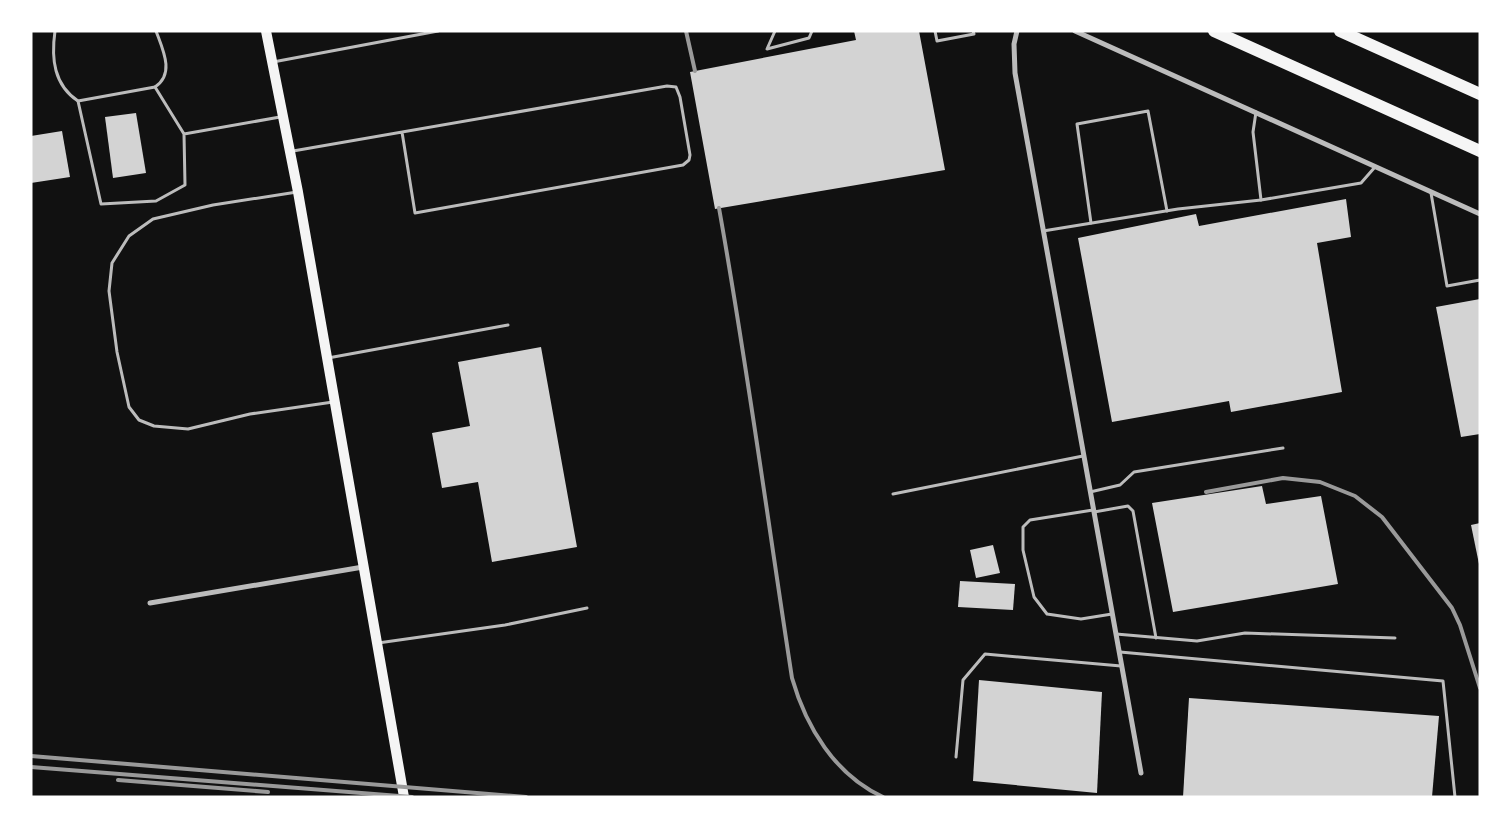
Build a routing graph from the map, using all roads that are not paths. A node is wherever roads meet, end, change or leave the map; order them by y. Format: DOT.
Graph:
graph roads {
  1 [pos="55,31"];
  2 [pos="156,31"];
  3 [pos="266,31"];
  4 [pos="438,31"];
  5 [pos="775,31"];
  6 [pos="812,31"];
  7 [pos="935,31"];
  8 [pos="973,31"];
  9 [pos="1017,31"];
  10 [pos="1075,31"];
  11 [pos="1214,31"];
  12 [pos="1340,31"];
  13 [pos="273,62"];
  14 [pos="154,88"];
  15 [pos="1480,94"];
  16 [pos="78,101"];
  17 [pos="1256,112"];
  18 [pos="283,117"];
  19 [pos="402,132"];
  20 [pos="184,134"];
  21 [pos="1480,151"];
  22 [pos="290,152"];
  23 [pos="1375,166"];
  24 [pos="298,192"];
  25 [pos="1431,193"];
  26 [pos="1261,200"];
  27 [pos="1167,210"];
  28 [pos="1480,214"];
  29 [pos="1091,223"];
  30 [pos="1043,231"];
  31 [pos="1480,280"];
  32 [pos="508,326"];
  33 [pos="327,358"];
  34 [pos="335,402"];
  35 [pos="1283,448"];
  36 [pos="1083,456"];
  37 [pos="1090,492"];
  38 [pos="893,494"];
  39 [pos="1093,511"];
  40 [pos="364,567"];
  41 [pos="150,603"];
  42 [pos="587,608"];
  43 [pos="1112,614"];
  44 [pos="1116,634"];
  45 [pos="1156,638"];
  46 [pos="1396,638"];
  47 [pos="377,643"];
  48 [pos="1119,652"];
  49 [pos="1122,666"];
  50 [pos="956,757"];
  51 [pos="1141,773"];
  52 [pos="404,797"];
  53 [pos="1455,797"];
  1 -- 16 [label="lane"];
  2 -- 14 [label="lane"];
  3 -- 13 [label="main road"];
  4 -- 13 [label="lane"];
  5 -- 6 [label="lane"];
  7 -- 8 [label="lane"];
  9 -- 30 [label="street"];
  10 -- 17 [label="street"];
  11 -- 21 [label="highway"];
  12 -- 15 [label="highway"];
  13 -- 18 [label="main road"];
  14 -- 16 [label="lane"];
  14 -- 20 [label="lane"];
  16 -- 20 [label="lane"];
  17 -- 23 [label="street"];
  17 -- 26 [label="lane"];
  18 -- 20 [label="lane"];
  18 -- 22 [label="main road"];
  19 -- 19 [label="lane"];
  19 -- 22 [label="lane"];
  22 -- 24 [label="main road"];
  23 -- 25 [label="street"];
  23 -- 26 [label="lane"];
  24 -- 33 [label="main road"];
  24 -- 34 [label="lane"];
  25 -- 28 [label="street"];
  25 -- 31 [label="lane"];
  26 -- 27 [label="lane"];
  27 -- 29 [label="lane"];
  27 -- 29 [label="lane"];
  29 -- 30 [label="lane"];
  30 -- 36 [label="street"];
  32 -- 33 [label="lane"];
  33 -- 34 [label="main road"];
  34 -- 40 [label="main road"];
  35 -- 37 [label="lane"];
  36 -- 37 [label="street"];
  36 -- 38 [label="lane"];
  37 -- 39 [label="street"];
  39 -- 43 [label="street"];
  39 -- 43 [label="lane"];
  39 -- 45 [label="lane"];
  40 -- 41 [label="street"];
  40 -- 47 [label="main road"];
  42 -- 47 [label="lane"];
  43 -- 44 [label="street"];
  44 -- 45 [label="lane"];
  44 -- 48 [label="street"];
  45 -- 46 [label="lane"];
  47 -- 52 [label="main road"];
  48 -- 49 [label="street"];
  48 -- 53 [label="lane"];
  49 -- 50 [label="lane"];
  49 -- 51 [label="street"];
}
